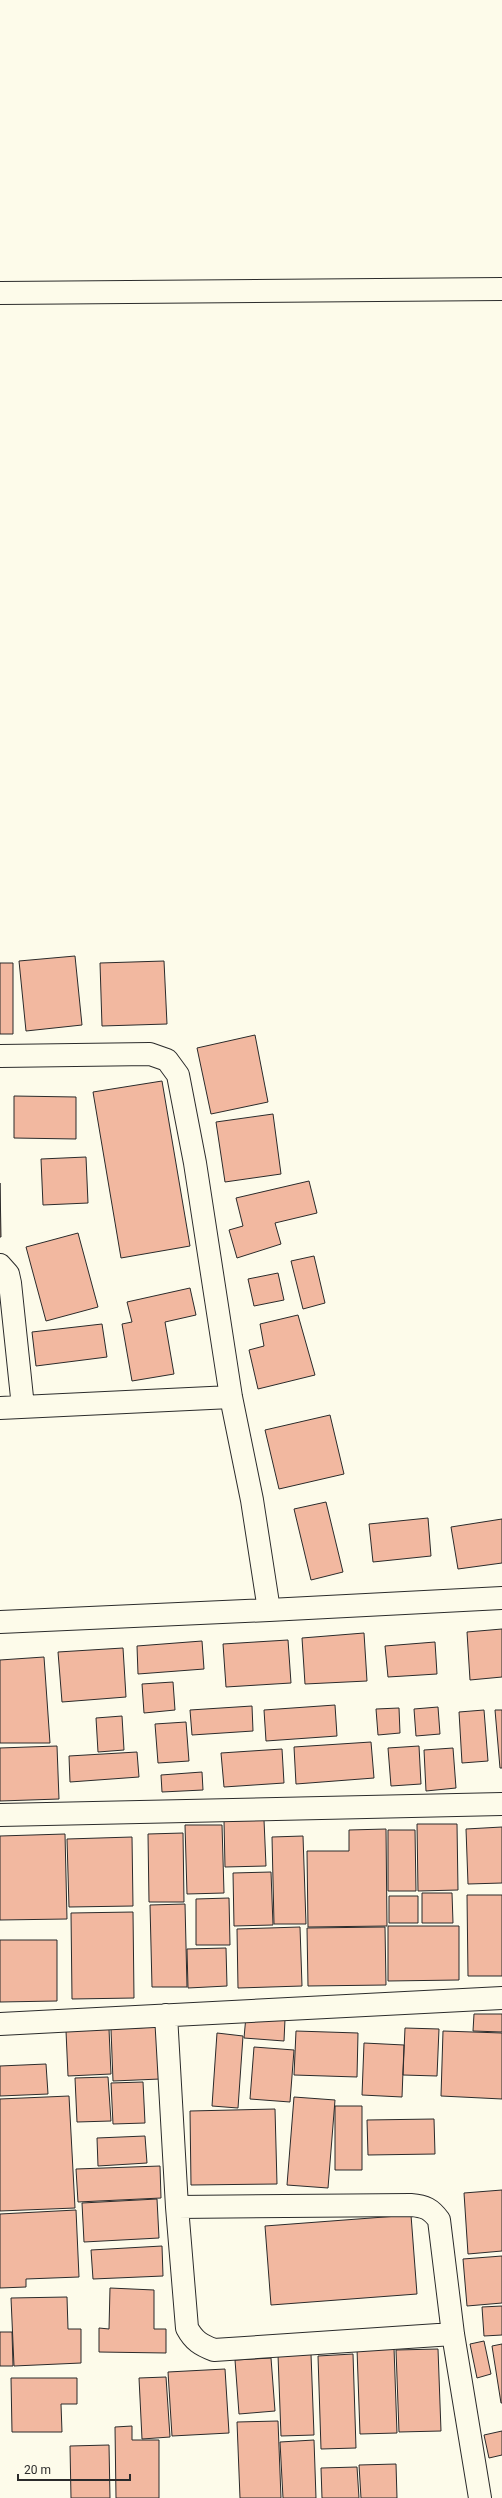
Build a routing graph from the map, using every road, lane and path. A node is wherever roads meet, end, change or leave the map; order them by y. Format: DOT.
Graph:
graph roads {
  1 [pos="502,289"];
  2 [pos="0,293"];
  3 [pos="0,1056"];
  4 [pos="0,1266"];
  5 [pos="231,1397"];
  6 [pos="23,1407"];
  7 [pos="0,1408"];
  8 [pos="502,1598"];
  9 [pos="269,1610"];
  10 [pos="0,1622"];
  11 [pos="502,1804"];
  12 [pos="0,1815"];
  13 [pos="502,1998"];
  14 [pos="166,2015"];
  15 [pos="0,2024"];
  16 [pos="177,2207"];
  17 [pos="453,2334"];
  18 [pos="480,2498"];
  1 -- 2 [label="street"];
  3 -- 5 [label="street"];
  4 -- 6 [label="street"];
  5 -- 6 [label="street"];
  5 -- 9 [label="street"];
  6 -- 7 [label="street"];
  8 -- 9 [label="street"];
  9 -- 10 [label="street"];
  11 -- 12 [label="street"];
  13 -- 14 [label="street"];
  14 -- 15 [label="street"];
  14 -- 16 [label="street"];
  16 -- 17 [label="street"];
  16 -- 17 [label="street"];
  17 -- 18 [label="street"];
}
